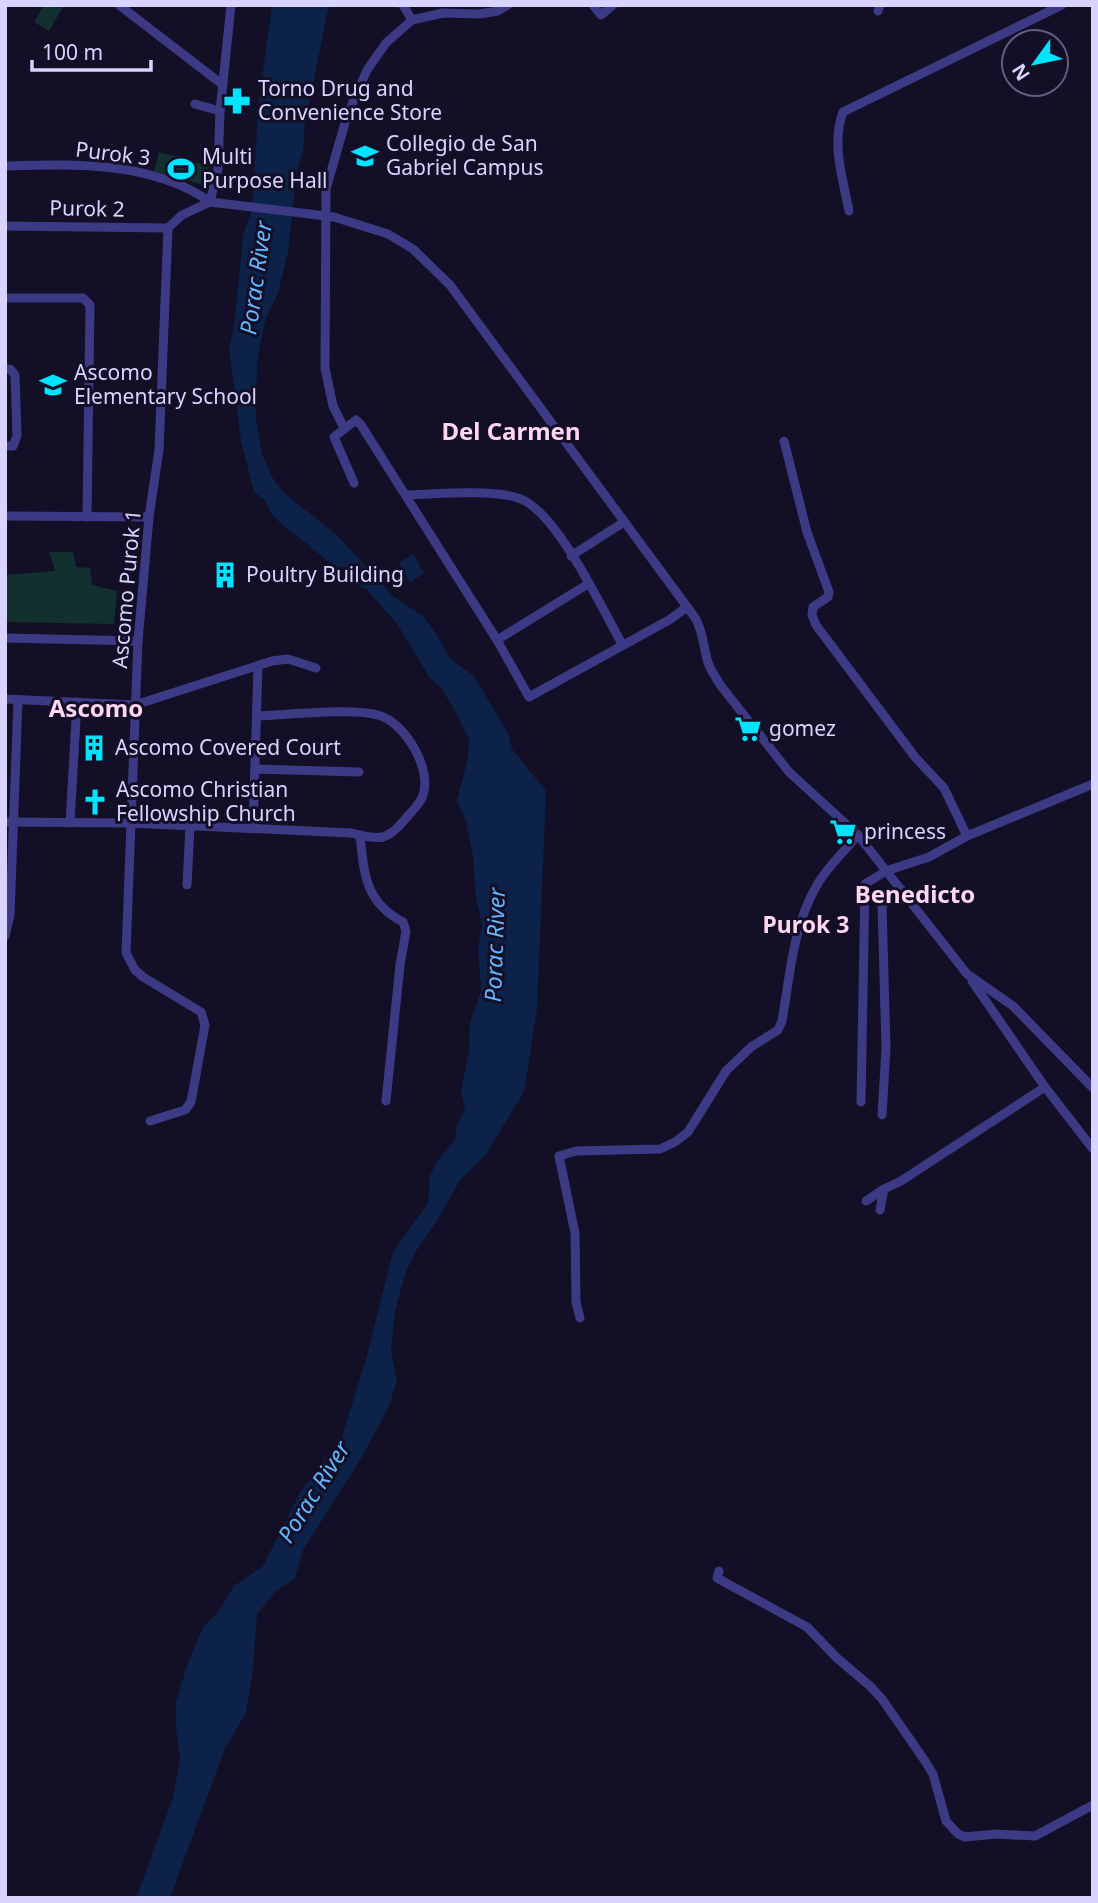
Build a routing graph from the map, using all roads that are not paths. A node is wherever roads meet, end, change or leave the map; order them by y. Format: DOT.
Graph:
graph roads {
  1 [pos="118,5"];
  2 [pos="231,5"];
  3 [pos="402,5"];
  4 [pos="452,5"];
  5 [pos="509,5"];
  6 [pos="593,5"];
  7 [pos="613,5"];
  8 [pos="1062,5"];
  9 [pos="443,13"];
  10 [pos="412,20"];
  11 [pos="223,85"];
  12 [pos="195,104"];
  13 [pos="220,111"];
  14 [pos="5,166"];
  15 [pos="210,202"];
  16 [pos="849,211"];
  17 [pos="326,216"];
  18 [pos="5,226"];
  19 [pos="168,228"];
  20 [pos="5,298"];
  21 [pos="5,369"];
  22 [pos="344,428"];
  23 [pos="784,441"];
  24 [pos="5,446"];
  25 [pos="354,483"];
  26 [pos="406,495"];
  27 [pos="5,516"];
  28 [pos="87,517"];
  29 [pos="149,517"];
  30 [pos="624,522"];
  31 [pos="572,556"];
  32 [pos="588,584"];
  33 [pos="687,607"];
  34 [pos="5,638"];
  35 [pos="497,640"];
  36 [pos="138,641"];
  37 [pos="622,644"];
  38 [pos="258,666"];
  39 [pos="316,668"];
  40 [pos="5,699"];
  41 [pos="18,700"];
  42 [pos="77,702"];
  43 [pos="135,705"];
  44 [pos="258,716"];
  45 [pos="255,769"];
  46 [pos="359,772"];
  47 [pos="1093,784"];
  48 [pos="10,822"];
  49 [pos="130,823"];
  50 [pos="70,824"];
  51 [pos="190,826"];
  52 [pos="253,829"];
  53 [pos="360,835"];
  54 [pos="858,835"];
  55 [pos="967,836"];
  56 [pos="886,871"];
  57 [pos="187,885"];
  58 [pos="901,889"];
  59 [pos="5,936"];
  60 [pos="967,974"];
  61 [pos="1045,1087"];
  62 [pos="1093,1088"];
  63 [pos="386,1101"];
  64 [pos="861,1102"];
  65 [pos="882,1115"];
  66 [pos="150,1121"];
  67 [pos="1093,1149"];
  68 [pos="884,1189"];
  69 [pos="866,1201"];
  70 [pos="880,1210"];
  71 [pos="580,1318"];
  72 [pos="719,1571"];
  73 [pos="1093,1805"];
  1 -- 11 [label="street"];
  2 -- 11 [label="street"];
  3 -- 10 [label="street"];
  4 -- 9 [label="street"];
  5 -- 9 [label="street"];
  6 -- 7 [label="street"];
  8 -- 16 [label="street"];
  9 -- 10 [label="street"];
  10 -- 17 [label="street"];
  11 -- 13 [label="street"];
  12 -- 13 [label="street"];
  13 -- 15 [label="street"];
  14 -- 15 [label="street, Purok 3"];
  15 -- 17 [label="street"];
  15 -- 19 [label="street"];
  17 -- 22 [label="street"];
  17 -- 30 [label="street"];
  18 -- 19 [label="street, Purok 2"];
  19 -- 29 [label="street, Ascomo Purok 1"];
  20 -- 28 [label="street"];
  21 -- 24 [label="street"];
  22 -- 25 [label="street"];
  22 -- 26 [label="street"];
  23 -- 55 [label="street"];
  26 -- 31 [label="street"];
  26 -- 35 [label="street"];
  27 -- 28 [label="street"];
  28 -- 29 [label="street"];
  29 -- 36 [label="street, Ascomo Purok 1"];
  30 -- 31 [label="street"];
  30 -- 33 [label="street"];
  31 -- 32 [label="street"];
  32 -- 35 [label="street"];
  32 -- 37 [label="street"];
  33 -- 37 [label="street"];
  33 -- 54 [label="street"];
  34 -- 36 [label="street"];
  35 -- 37 [label="street"];
  36 -- 43 [label="street, Ascomo Purok 1"];
  38 -- 39 [label="street"];
  38 -- 43 [label="street"];
  38 -- 44 [label="street"];
  40 -- 41 [label="street"];
  41 -- 42 [label="street"];
  41 -- 48 [label="street"];
  42 -- 43 [label="street"];
  42 -- 50 [label="street"];
  43 -- 49 [label="street, Ascomo Purok 1"];
  44 -- 45 [label="street"];
  44 -- 53 [label="street"];
  45 -- 46 [label="street"];
  45 -- 52 [label="street"];
  47 -- 55 [label="street"];
  48 -- 50 [label="street"];
  48 -- 59 [label="street"];
  49 -- 50 [label="street"];
  49 -- 51 [label="street"];
  49 -- 66 [label="street, Ascomo Purok 1"];
  51 -- 52 [label="street"];
  51 -- 57 [label="street"];
  52 -- 53 [label="street"];
  53 -- 63 [label="street"];
  54 -- 56 [label="street"];
  54 -- 71 [label="street"];
  55 -- 56 [label="street"];
  56 -- 58 [label="street"];
  56 -- 64 [label="street"];
  58 -- 60 [label="street"];
  58 -- 65 [label="street"];
  60 -- 61 [label="street"];
  60 -- 62 [label="street"];
  61 -- 67 [label="street"];
  61 -- 68 [label="street"];
  68 -- 69 [label="street"];
  68 -- 70 [label="street"];
  72 -- 73 [label="street"];
}
